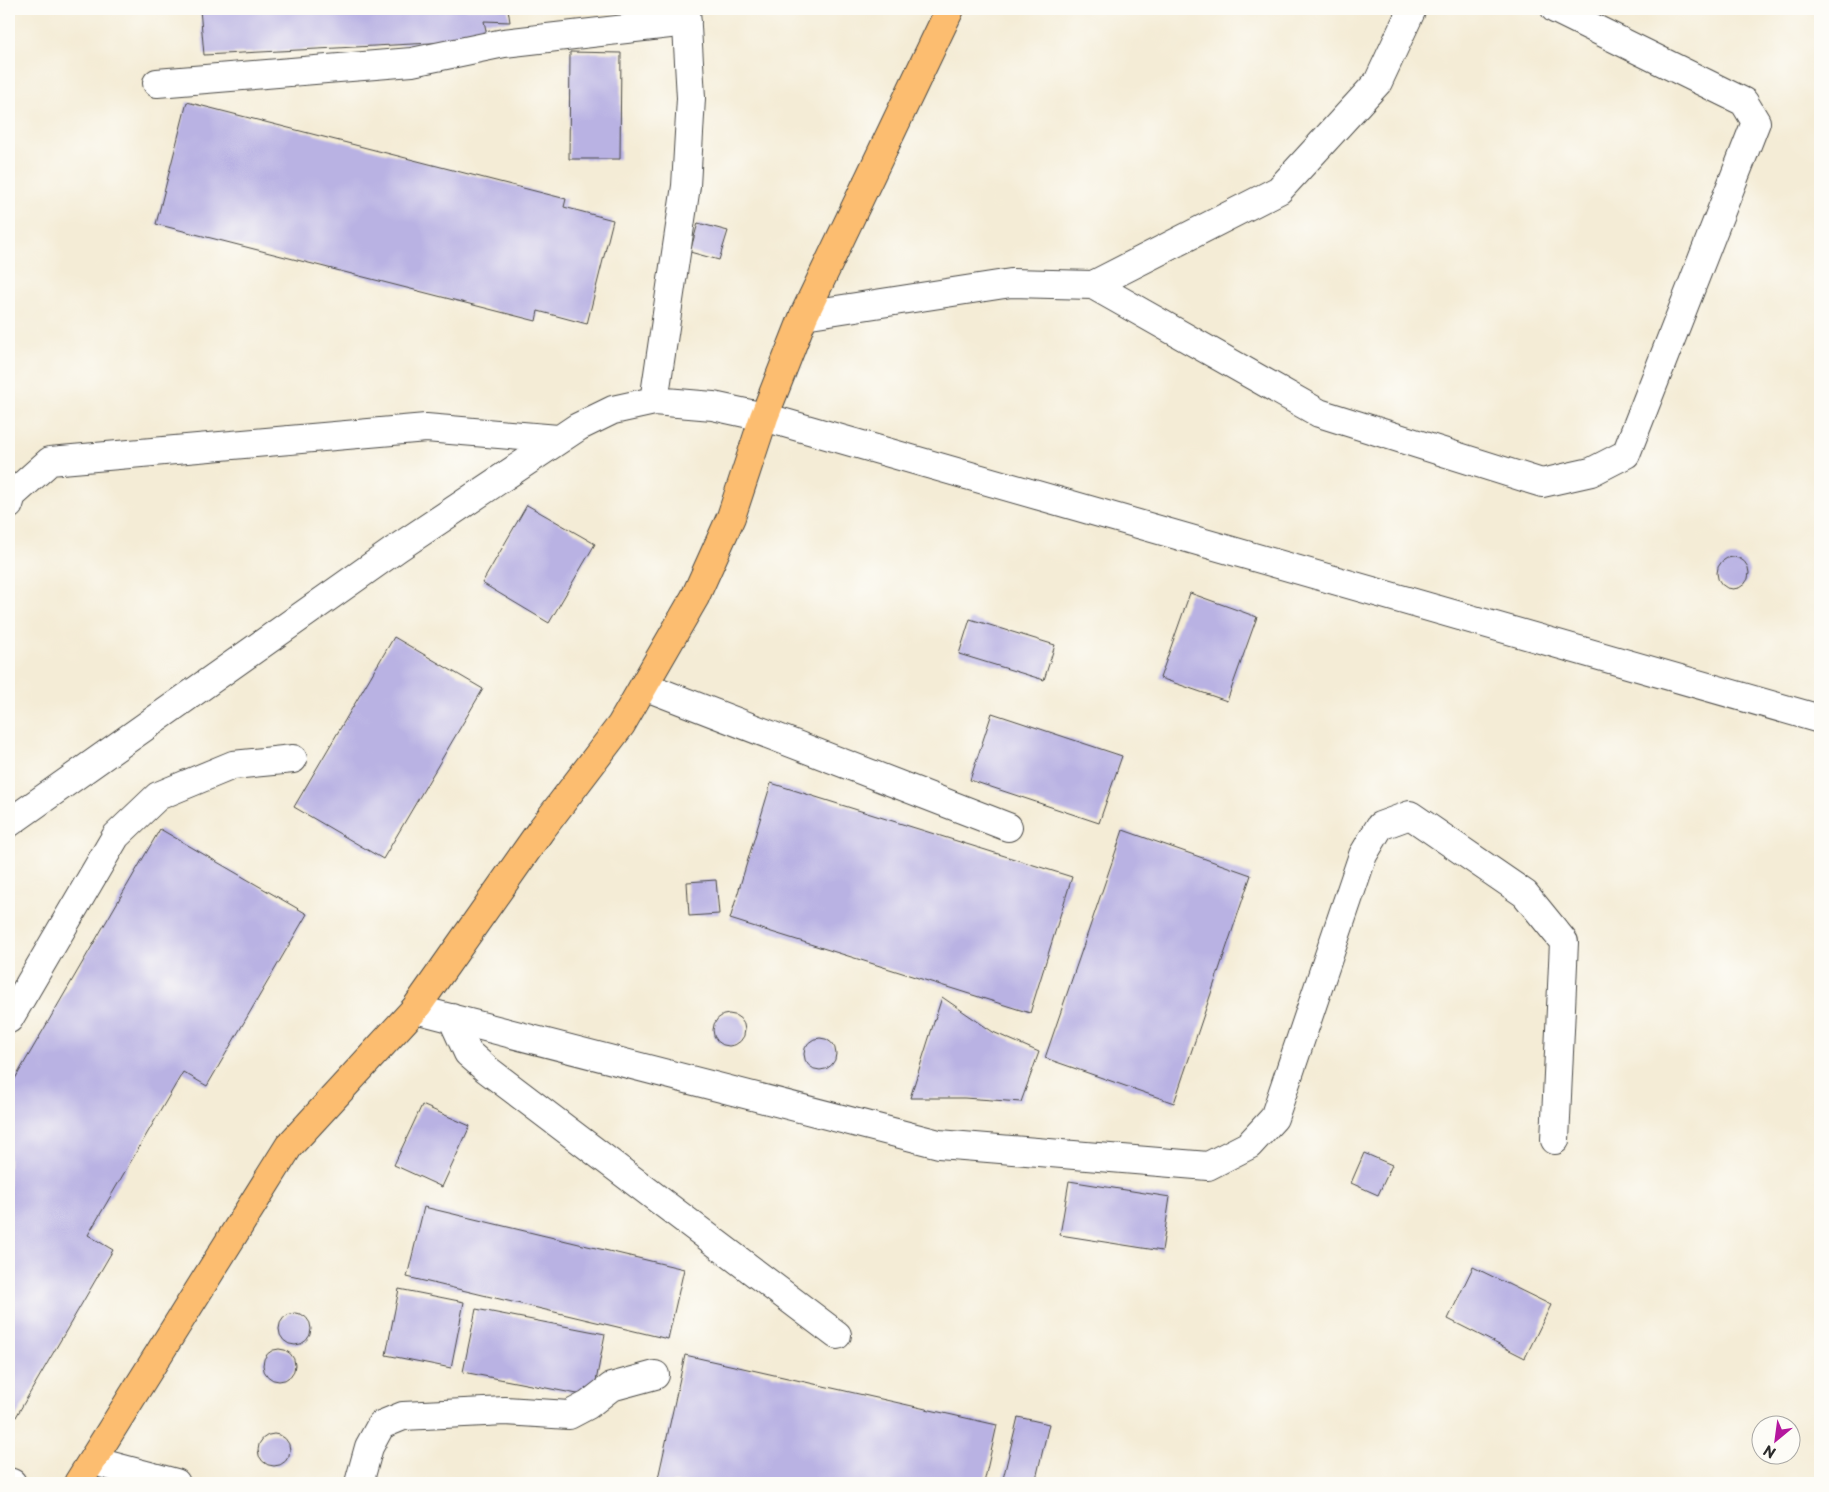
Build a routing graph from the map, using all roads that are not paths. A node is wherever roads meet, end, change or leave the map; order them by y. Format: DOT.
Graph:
graph roads {
  1 [pos="950,9"];
  2 [pos="1412,9"];
  3 [pos="1555,9"];
  4 [pos="686,15"];
  5 [pos="157,83"];
  6 [pos="1093,286"];
  7 [pos="804,316"];
  8 [pos="654,401"];
  9 [pos="764,417"];
  10 [pos="558,439"];
  11 [pos="9,505"];
  12 [pos="644,686"];
  13 [pos="1820,719"];
  14 [pos="293,759"];
  15 [pos="9,823"];
  16 [pos="1008,827"];
  17 [pos="415,1009"];
  18 [pos="9,1018"];
  19 [pos="452,1018"];
  20 [pos="1555,1140"];
  21 [pos="837,1335"];
  22 [pos="655,1375"];
  23 [pos="86,1472"];
  24 [pos="176,1483"];
  25 [pos="359,1483"];
  1 -- 7 [label="main road"];
  2 -- 6 [label="street"];
  3 -- 6 [label="street"];
  4 -- 5 [label="street"];
  4 -- 8 [label="street"];
  6 -- 7 [label="street"];
  7 -- 9 [label="main road"];
  8 -- 9 [label="street"];
  8 -- 10 [label="street"];
  9 -- 12 [label="main road"];
  9 -- 13 [label="street"];
  10 -- 11 [label="street"];
  10 -- 15 [label="street"];
  12 -- 16 [label="street"];
  12 -- 17 [label="main road"];
  14 -- 18 [label="street"];
  17 -- 19 [label="street"];
  17 -- 23 [label="main road"];
  19 -- 20 [label="street"];
  19 -- 21 [label="street"];
  22 -- 25 [label="street"];
  23 -- 24 [label="street"];
}
